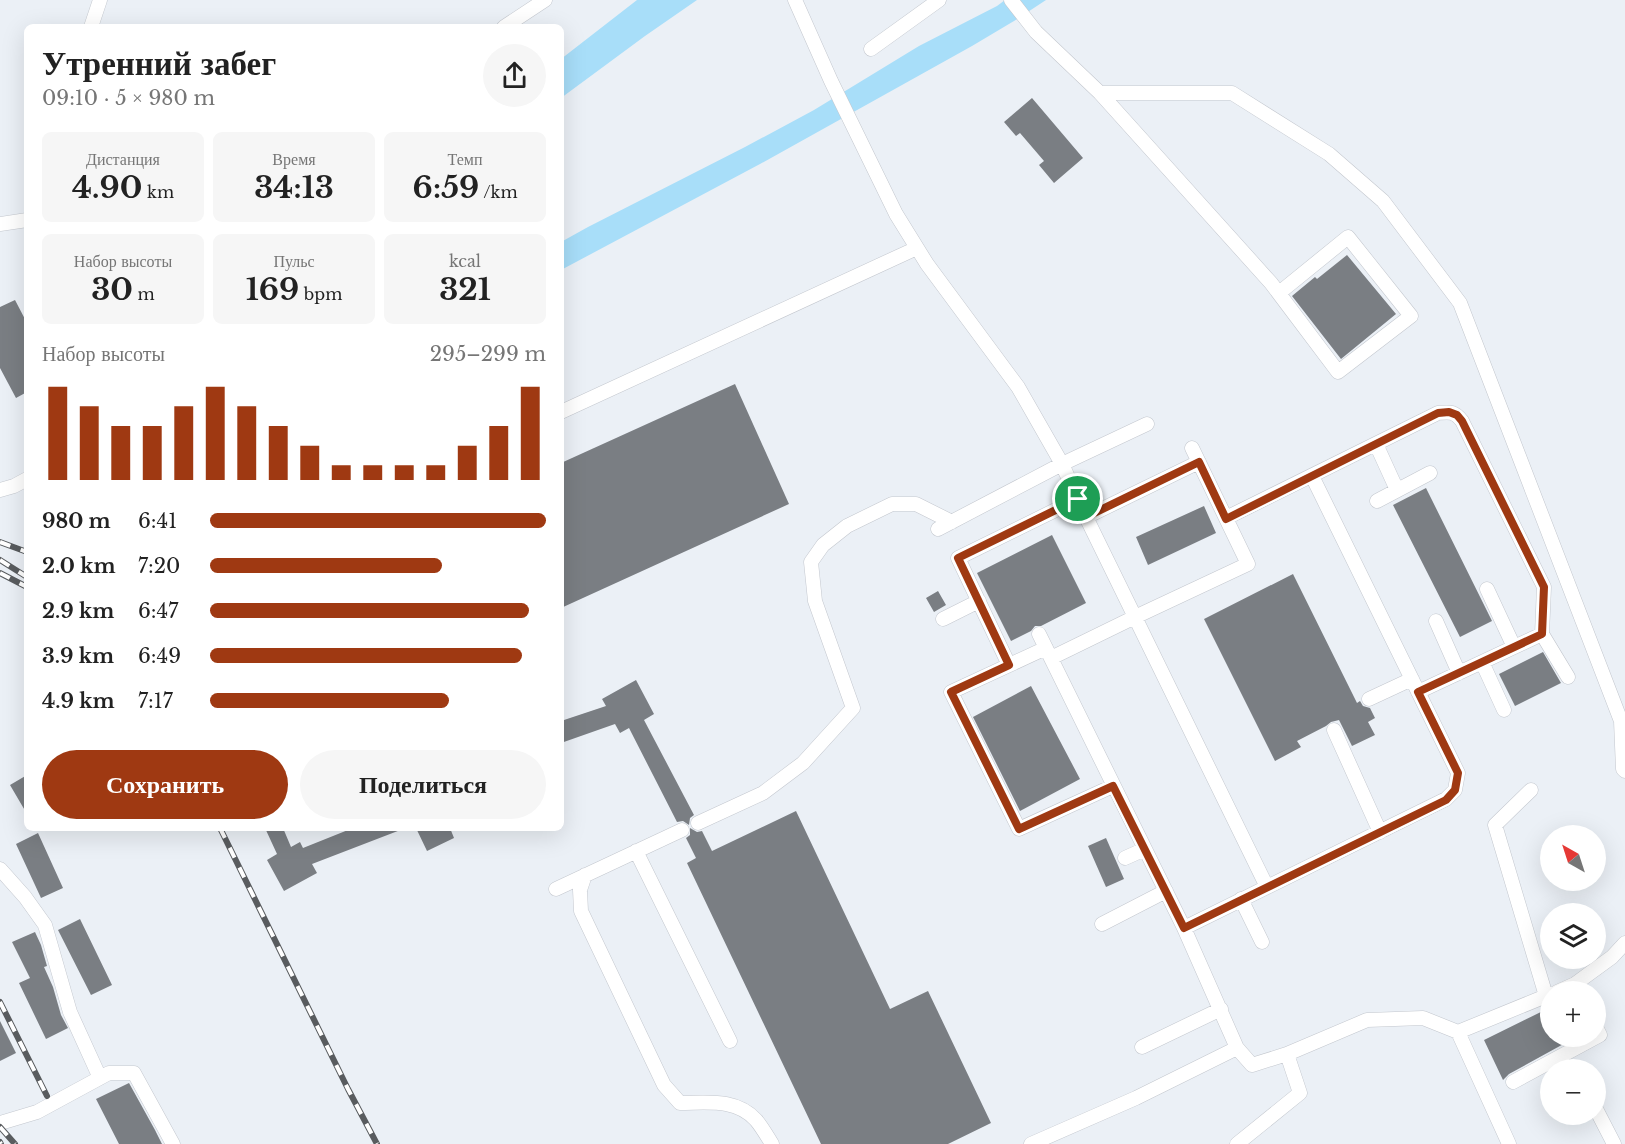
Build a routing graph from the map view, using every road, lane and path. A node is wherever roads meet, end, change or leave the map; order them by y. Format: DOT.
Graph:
graph roads {
  1 [pos="100,0"];
  2 [pos="545,0"];
  3 [pos="795,0"];
  4 [pos="939,0"];
  5 [pos="1011,0"];
  6 [pos="92,24"];
  7 [pos="509,24"];
  8 [pos="871,49"];
  9 [pos="1100,93"];
  10 [pos="24,220"];
  11 [pos="0,224"];
  12 [pos="917,248"];
  13 [pos="1279,293"];
  14 [pos="564,411"];
  15 [pos="1147,424"];
  16 [pos="1376,444"];
  17 [pos="1192,448"];
  18 [pos="1199,462"];
  19 [pos="1062,464"];
  20 [pos="1430,473"];
  21 [pos="1312,476"];
  22 [pos="24,481"];
  23 [pos="0,490"];
  24 [pos="1396,490"];
  25 [pos="1078,499"];
  26 [pos="1377,501"];
  27 [pos="1086,517"];
  28 [pos="1226,519"];
  29 [pos="952,522"];
  30 [pos="938,529"];
  31 [pos="1487,589"];
  32 [pos="979,601"];
  33 [pos="1135,617"];
  34 [pos="943,620"];
  35 [pos="1436,621"];
  36 [pos="1039,634"];
  37 [pos="1542,634"];
  38 [pos="1514,647"];
  39 [pos="1049,653"];
  40 [pos="1482,662"];
  41 [pos="1009,665"];
  42 [pos="1459,673"];
  43 [pos="1568,677"];
  44 [pos="1415,685"];
  45 [pos="1369,699"];
  46 [pos="1504,710"];
  47 [pos="1334,730"];
  48 [pos="1625,771"];
  49 [pos="1113,786"];
  50 [pos="1531,790"];
  51 [pos="698,823"];
  52 [pos="682,830"];
  53 [pos="1380,832"];
  54 [pos="1145,849"];
  55 [pos="636,851"];
  56 [pos="1125,858"];
  57 [pos="0,869"];
  58 [pos="585,875"];
  59 [pos="1267,887"];
  60 [pos="556,889"];
  61 [pos="1166,891"];
  62 [pos="1241,899"];
  63 [pos="1102,924"];
  64 [pos="1184,928"];
  65 [pos="1262,942"];
  66 [pos="1625,943"];
  67 [pos="1547,981"];
  68 [pos="1585,981"];
  69 [pos="1540,998"];
  70 [pos="1221,1009"];
  71 [pos="1458,1032"];
  72 [pos="730,1041"];
  73 [pos="1142,1047"];
  74 [pos="1578,1047"];
  75 [pos="1237,1048"];
  76 [pos="1287,1054"];
  77 [pos="100,1077"];
  78 [pos="1513,1083"];
  79 [pos="0,1123"];
  80 [pos="1604,1125"];
  81 [pos="172,1144"];
  82 [pos="772,1144"];
  83 [pos="1031,1144"];
  84 [pos="1237,1144"];
  85 [pos="1509,1144"];
  86 [pos="1614,1144"];
  1 -- 6 [label="street"];
  2 -- 7 [label="street"];
  3 -- 12 [label="street"];
  4 -- 8 [label="street"];
  5 -- 9 [label="street"];
  9 -- 13 [label="street"];
  9 -- 48 [label="street"];
  10 -- 11 [label="street"];
  12 -- 14 [label="street"];
  12 -- 19 [label="street"];
  13 -- 13 [label="street"];
  15 -- 19 [label="street"];
  16 -- 21 [label="street"];
  16 -- 24 [label="street"];
  16 -- 37 [label="street"];
  17 -- 18 [label="street"];
  18 -- 27 [label="street"];
  18 -- 28 [label="street"];
  19 -- 25 [label="street"];
  19 -- 29 [label="street"];
  20 -- 24 [label="street"];
  21 -- 28 [label="street"];
  21 -- 44 [label="street"];
  22 -- 23 [label="street"];
  24 -- 26 [label="street"];
  25 -- 27 [label="street"];
  25 -- 32 [label="street"];
  27 -- 33 [label="street"];
  28 -- 33 [label="street"];
  29 -- 30 [label="street"];
  29 -- 51 [label="street"];
  31 -- 38 [label="street"];
  32 -- 34 [label="street"];
  32 -- 41 [label="street"];
  33 -- 39 [label="street"];
  33 -- 59 [label="street"];
  35 -- 42 [label="street"];
  36 -- 39 [label="street"];
  37 -- 38 [label="street"];
  37 -- 43 [label="street"];
  38 -- 40 [label="street"];
  39 -- 41 [label="street"];
  39 -- 49 [label="street"];
  40 -- 42 [label="street"];
  40 -- 46 [label="street"];
  41 -- 49 [label="street"];
  42 -- 44 [label="street"];
  44 -- 45 [label="street"];
  44 -- 53 [label="street"];
  47 -- 53 [label="street"];
  49 -- 54 [label="street"];
  50 -- 67 [label="street"];
  52 -- 55 [label="street"];
  53 -- 59 [label="street"];
  54 -- 56 [label="street"];
  54 -- 61 [label="street"];
  55 -- 58 [label="street"];
  55 -- 72 [label="street"];
  57 -- 77 [label="street"];
  58 -- 60 [label="street"];
  58 -- 82 [label="street"];
  59 -- 62 [label="street"];
  61 -- 63 [label="street"];
  61 -- 64 [label="street"];
  62 -- 64 [label="street"];
  62 -- 65 [label="street"];
  64 -- 70 [label="street"];
  66 -- 68 [label="street"];
  69 -- 71 [label="street"];
  70 -- 73 [label="street"];
  70 -- 75 [label="street"];
  71 -- 76 [label="street"];
  71 -- 85 [label="street"];
  74 -- 78 [label="street"];
  75 -- 76 [label="street"];
  75 -- 83 [label="street"];
  76 -- 84 [label="street"];
  77 -- 79 [label="street"];
  77 -- 81 [label="street"];
  80 -- 86 [label="street"];
}
